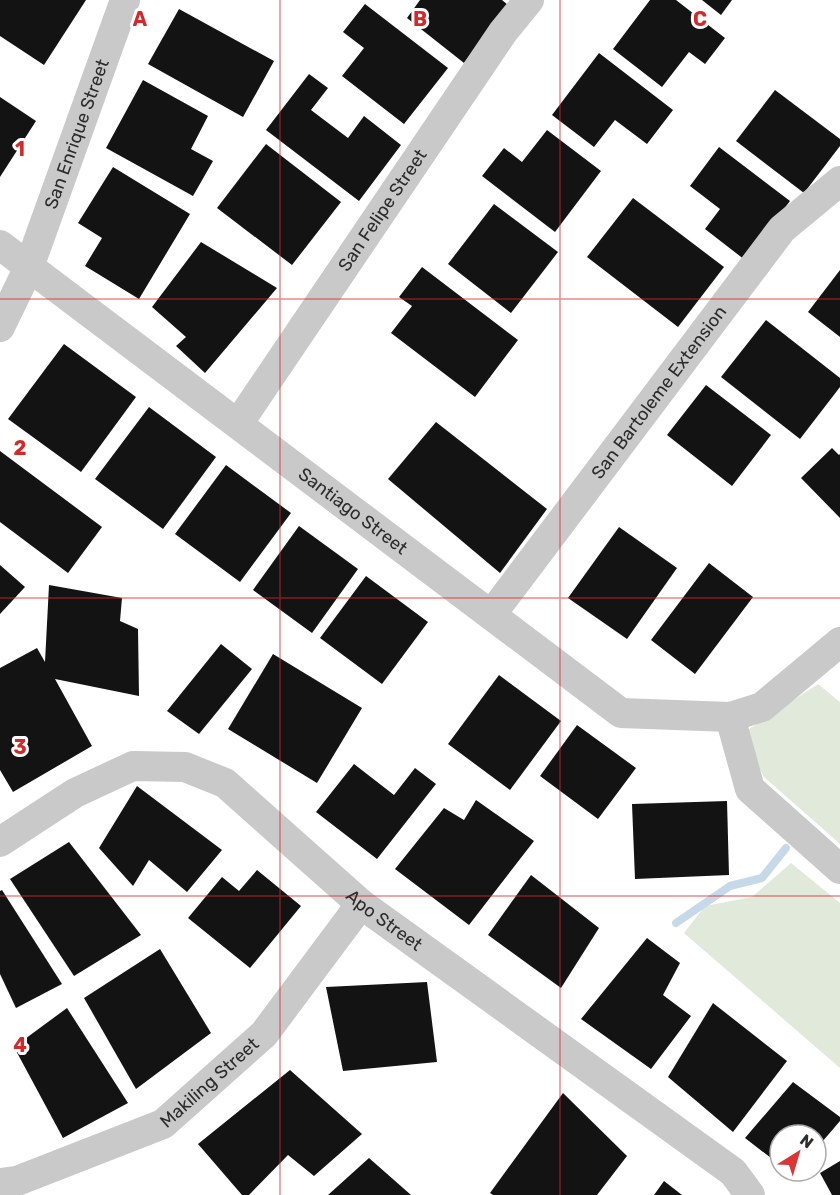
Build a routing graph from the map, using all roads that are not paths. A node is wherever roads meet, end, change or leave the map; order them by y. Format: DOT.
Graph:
graph roads {
  1 [pos="125,0"];
  2 [pos="529,0"];
  3 [pos="840,181"];
  4 [pos="0,245"];
  5 [pos="29,267"];
  6 [pos="0,327"];
  7 [pos="238,424"];
  8 [pos="491,615"];
  9 [pos="840,642"];
  10 [pos="729,717"];
  11 [pos="0,842"];
  12 [pos="840,869"];
  13 [pos="362,904"];
  14 [pos="14,1186"];
  15 [pos="750,1195"];
  1 -- 5 [label="street, San Enrique Street"];
  2 -- 7 [label="street, San Felipe Street"];
  3 -- 8 [label="street, San Bartoleme Extension"];
  4 -- 5 [label="street, Santiago Street"];
  5 -- 6 [label="street, San Enrique Street"];
  5 -- 7 [label="street, Santiago Street"];
  7 -- 8 [label="street, Santiago Street"];
  8 -- 10 [label="street, Santiago Street"];
  9 -- 10 [label="street, Santiago Street"];
  10 -- 12 [label="street"];
  11 -- 13 [label="street, Apo Street"];
  13 -- 14 [label="street, Makiling Street"];
  13 -- 15 [label="street, Apo Street"];
}
